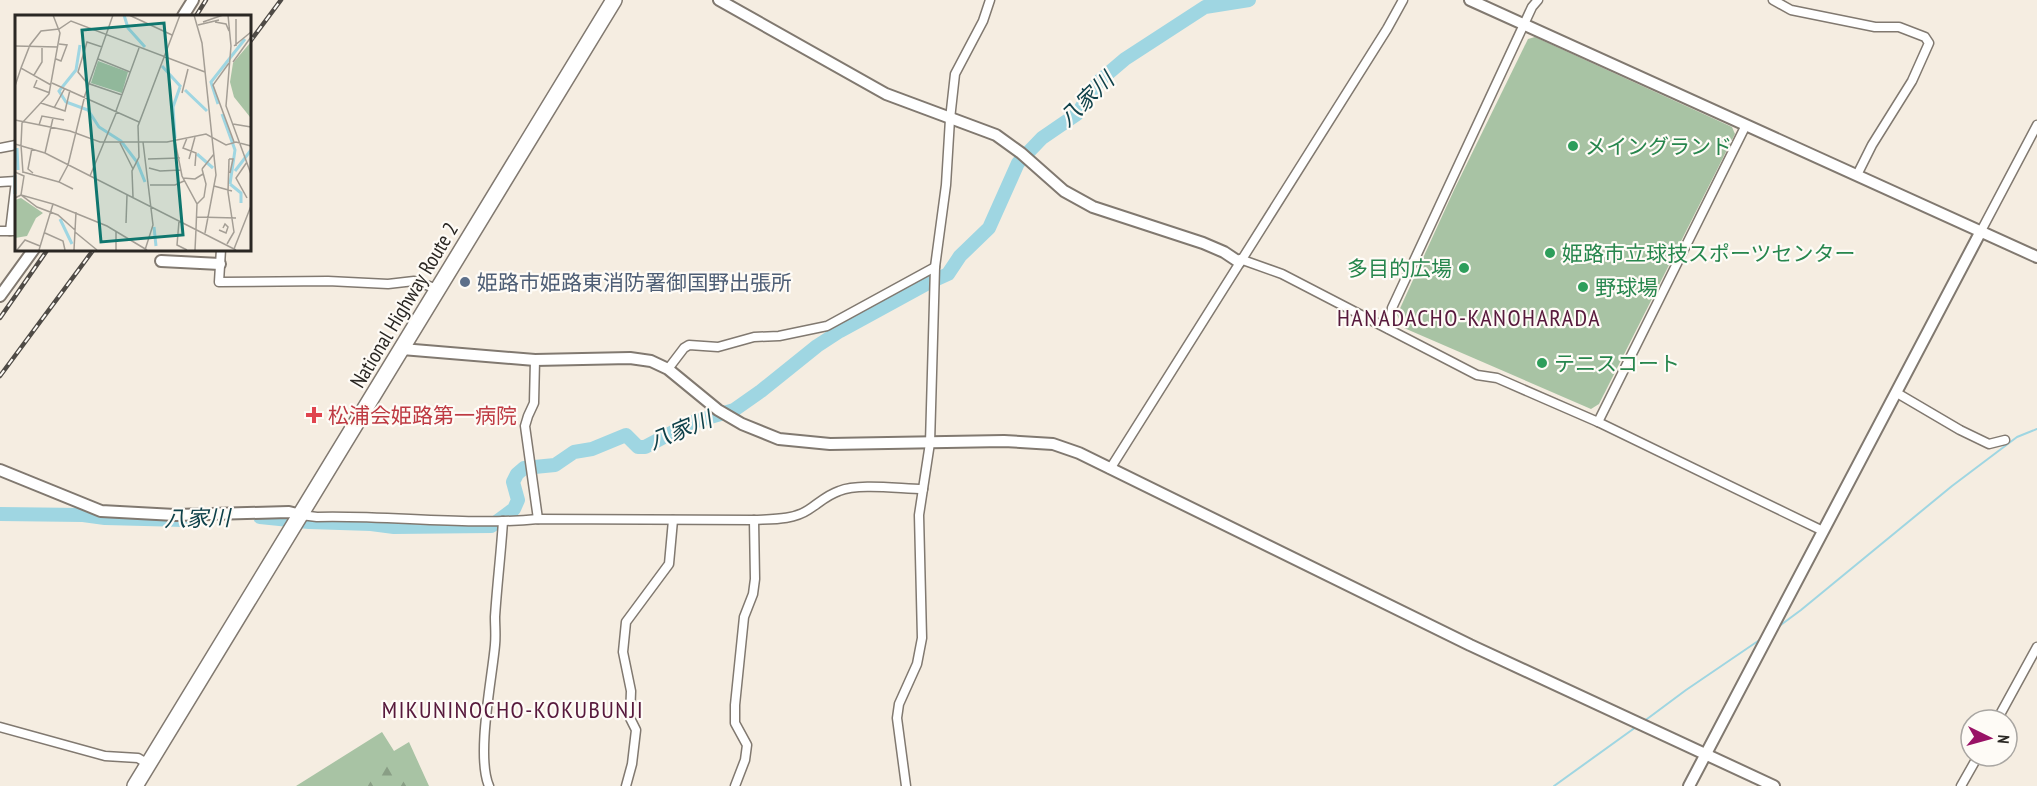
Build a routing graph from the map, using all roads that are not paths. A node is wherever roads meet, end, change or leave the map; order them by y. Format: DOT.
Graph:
graph roads {
  1 [pos="193,0"];
  2 [pos="614,0"];
  3 [pos="719,0"];
  4 [pos="990,0"];
  5 [pos="1404,0"];
  6 [pos="1470,0"];
  7 [pos="1538,0"];
  8 [pos="1773,0"];
  9 [pos="184,15"];
  10 [pos="1525,25"];
  11 [pos="950,119"];
  12 [pos="2037,124"];
  13 [pos="1746,125"];
  14 [pos="15,145"];
  15 [pos="0,148"];
  16 [pos="1857,175"];
  17 [pos="15,181"];
  18 [pos="0,182"];
  19 [pos="15,198"];
  20 [pos="0,231"];
  21 [pos="13,231"];
  22 [pos="1981,231"];
  23 [pos="33,250"];
  24 [pos="221,250"];
  25 [pos="2037,257"];
  26 [pos="161,261"];
  27 [pos="1240,261"];
  28 [pos="220,264"];
  29 [pos="934,267"];
  30 [pos="438,289"];
  31 [pos="0,296"];
  32 [pos="1389,329"];
  33 [pos="402,349"];
  34 [pos="535,360"];
  35 [pos="668,369"];
  36 [pos="1897,393"];
  37 [pos="1598,422"];
  38 [pos="2005,440"];
  39 [pos="930,443"];
  40 [pos="1110,469"];
  41 [pos="0,470"];
  42 [pos="923,489"];
  43 [pos="300,515"];
  44 [pos="538,519"];
  45 [pos="673,520"];
  46 [pos="754,520"];
  47 [pos="503,521"];
  48 [pos="1822,531"];
  49 [pos="2037,647"];
  50 [pos="2004,708"];
  51 [pos="0,727"];
  52 [pos="1707,755"];
  53 [pos="148,764"];
  54 [pos="1971,768"];
  55 [pos="135,786"];
  56 [pos="489,786"];
  57 [pos="626,786"];
  58 [pos="735,786"];
  59 [pos="906,786"];
  60 [pos="1689,786"];
  61 [pos="1774,786"];
  62 [pos="1961,786"];
  1 -- 9 [label="street"];
  2 -- 30 [label="highway, National Highway Route 2"];
  3 -- 11 [label="street"];
  4 -- 11 [label="street"];
  5 -- 27 [label="street"];
  6 -- 10 [label="street"];
  7 -- 10 [label="street"];
  8 -- 16 [label="street"];
  10 -- 13 [label="street"];
  10 -- 32 [label="street"];
  11 -- 27 [label="street"];
  11 -- 29 [label="street"];
  12 -- 22 [label="street"];
  13 -- 16 [label="street"];
  13 -- 37 [label="street"];
  14 -- 15 [label="street"];
  16 -- 22 [label="street"];
  17 -- 18 [label="street"];
  19 -- 21 [label="street"];
  20 -- 21 [label="street"];
  22 -- 25 [label="street"];
  22 -- 36 [label="street"];
  23 -- 31 [label="street"];
  24 -- 28 [label="street"];
  26 -- 28 [label="street"];
  27 -- 32 [label="street"];
  27 -- 40 [label="street"];
  28 -- 30 [label="street"];
  29 -- 35 [label="street"];
  29 -- 39 [label="street"];
  30 -- 33 [label="highway, National Highway Route 2"];
  32 -- 37 [label="street"];
  33 -- 34 [label="street"];
  33 -- 43 [label="highway, National Highway Route 2"];
  34 -- 35 [label="street"];
  34 -- 44 [label="street"];
  35 -- 39 [label="street"];
  36 -- 38 [label="street"];
  36 -- 48 [label="street"];
  37 -- 48 [label="street"];
  39 -- 40 [label="street"];
  39 -- 42 [label="street"];
  40 -- 52 [label="street"];
  41 -- 43 [label="street"];
  42 -- 46 [label="street"];
  42 -- 59 [label="street"];
  43 -- 47 [label="street"];
  43 -- 53 [label="highway, National Highway Route 2"];
  44 -- 45 [label="street"];
  44 -- 47 [label="street"];
  45 -- 46 [label="street"];
  45 -- 57 [label="street"];
  46 -- 58 [label="street"];
  47 -- 56 [label="street"];
  48 -- 52 [label="street"];
  49 -- 50 [label="street"];
  51 -- 53 [label="street"];
  52 -- 60 [label="street"];
  52 -- 61 [label="street"];
  53 -- 55 [label="highway, National Highway Route 2"];
  54 -- 62 [label="street"];
}
